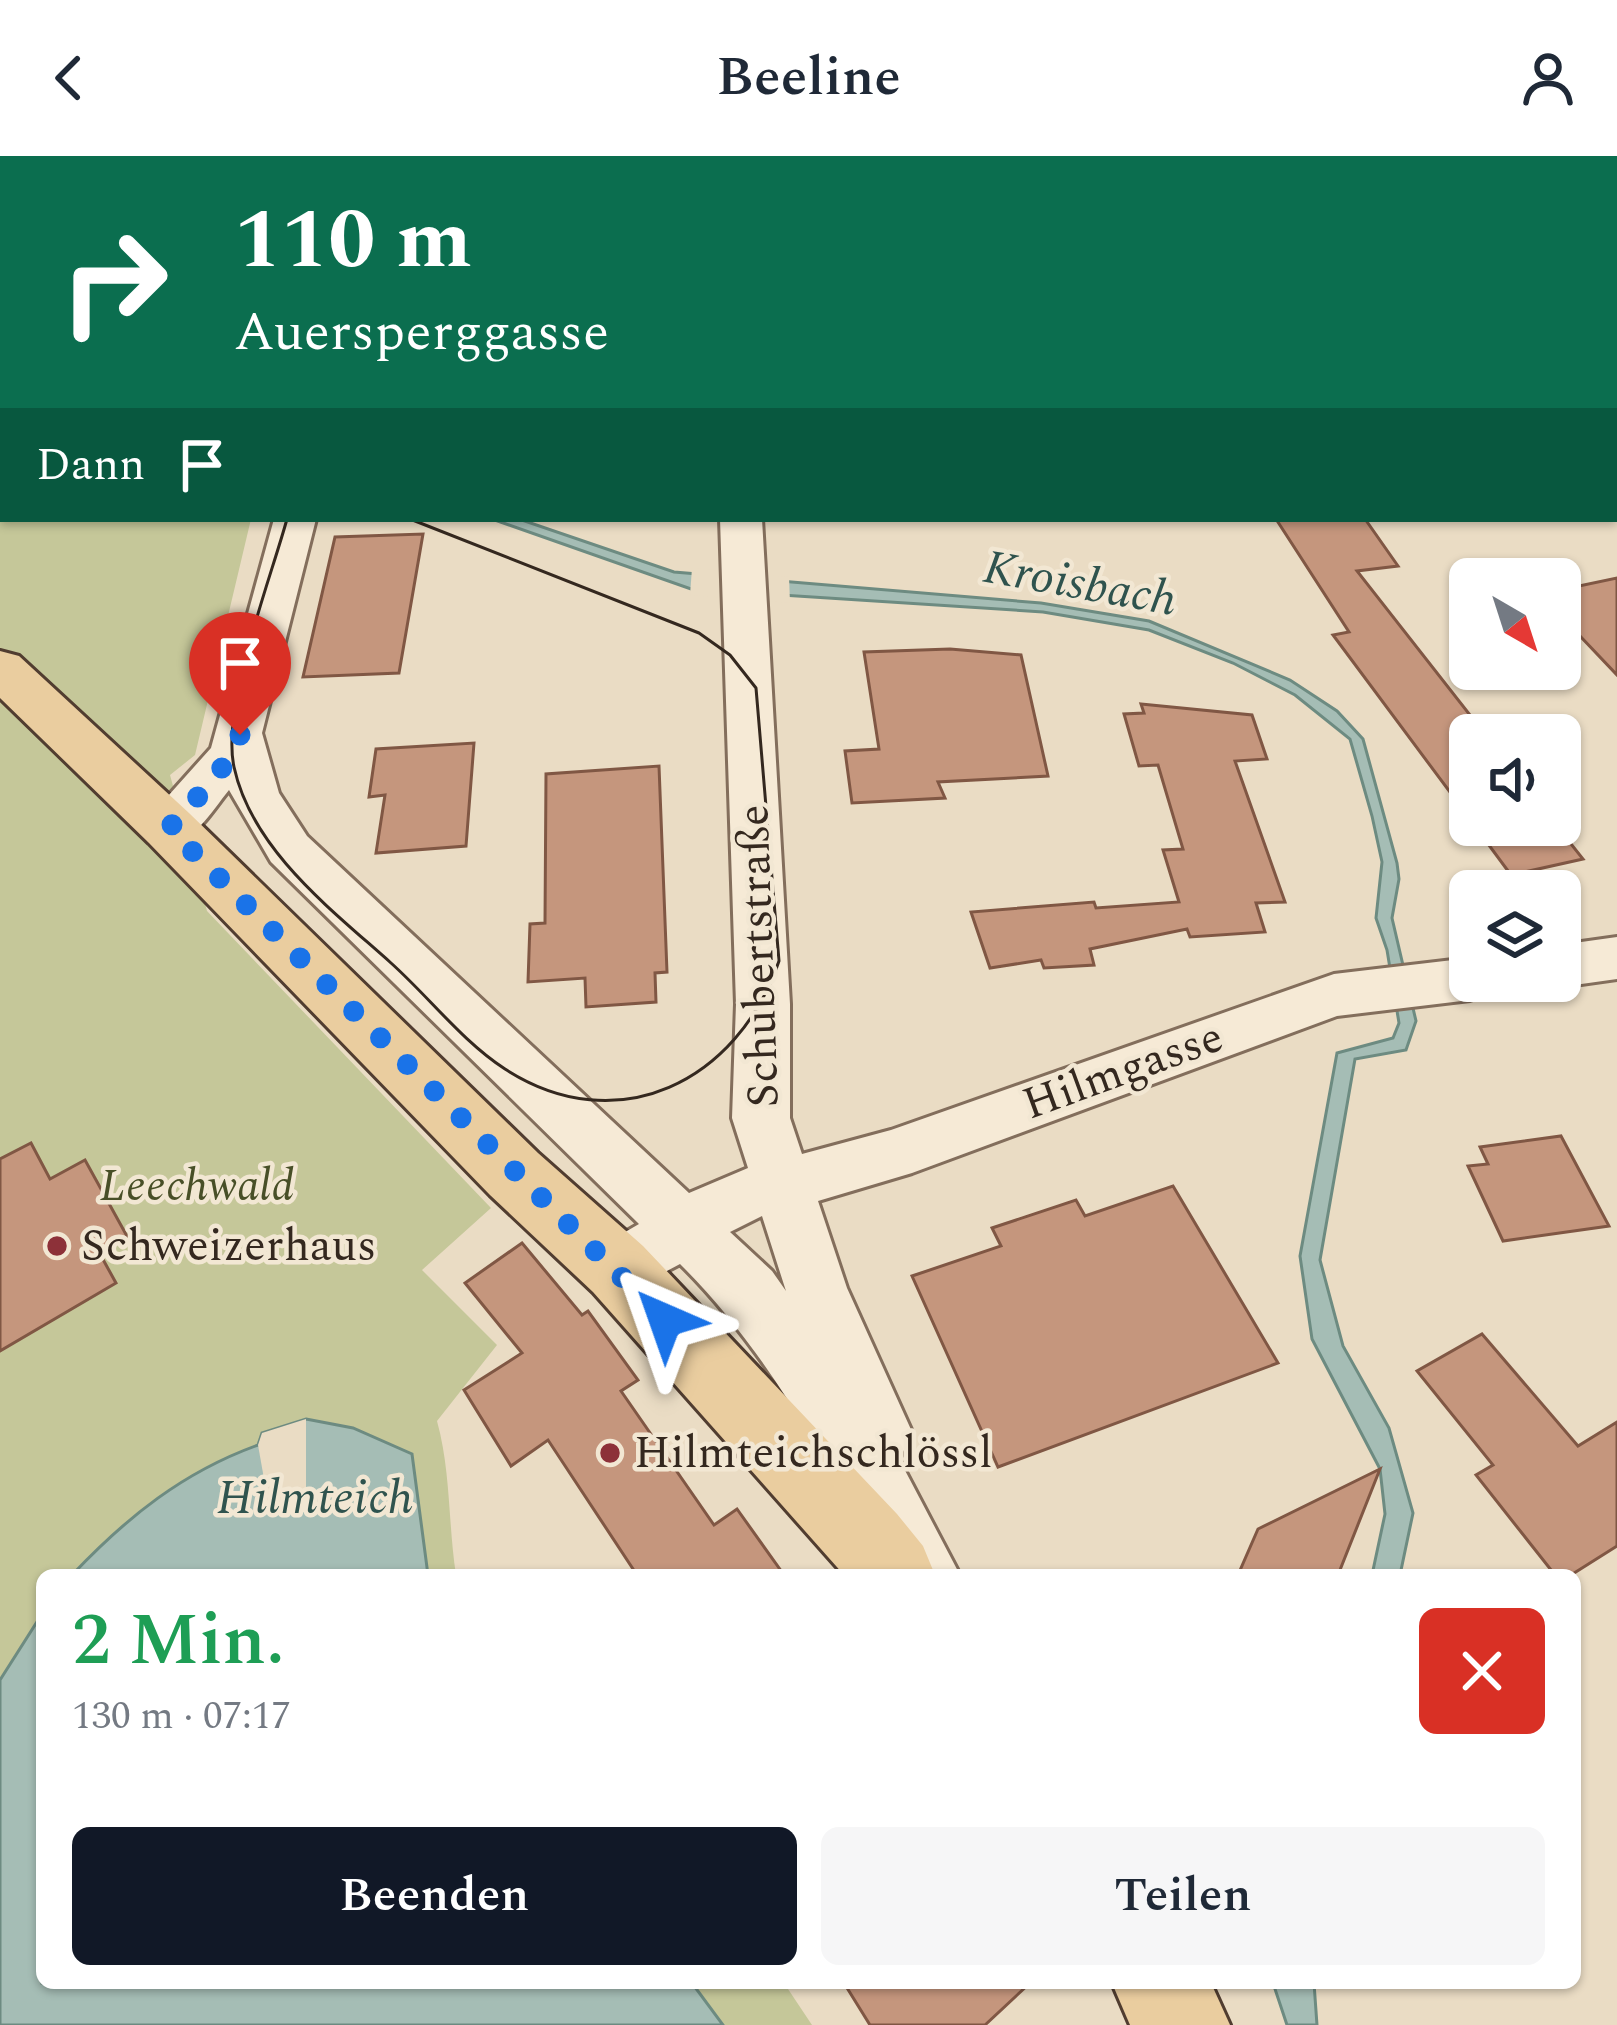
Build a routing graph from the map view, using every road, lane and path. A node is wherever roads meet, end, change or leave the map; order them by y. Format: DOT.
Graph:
graph roads {
  1 [pos="294,522"];
  2 [pos="743,537"];
  3 [pos="0,668"];
  4 [pos="240,735"];
  5 [pos="169,828"];
  6 [pos="1617,958"];
  7 [pos="1581,963"];
  8 [pos="1449,982"];
  9 [pos="790,1215"];
  10 [pos="685,1225"];
  11 [pos="750,1291"];
  12 [pos="642,1295"];
  13 [pos="889,1569"];
  14 [pos="922,1569"];
  15 [pos="939,1569"];
  16 [pos="1162,1989"];
  17 [pos="1182,2025"];
  1 -- 4 [label="street"];
  2 -- 9 [label="street, Schubertstraße"];
  3 -- 5 [label="main road"];
  4 -- 5 [label="street"];
  4 -- 10 [label="street"];
  5 -- 12 [label="main road"];
  6 -- 7 [label="street"];
  8 -- 9 [label="street, Hilmgasse"];
  9 -- 10 [label="street, Hilmgasse"];
  9 -- 11 [label="street"];
  9 -- 15 [label="street, Schubertstraße"];
  10 -- 11 [label="street"];
  10 -- 12 [label="street, Hilmgasse"];
  11 -- 12 [label="street"];
  11 -- 14 [label="street"];
  12 -- 13 [label="main road"];
  16 -- 17 [label="main road"];
}
